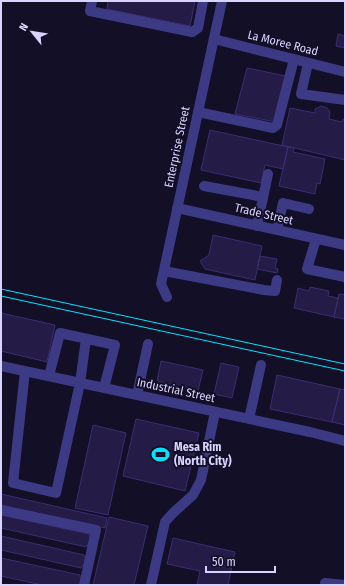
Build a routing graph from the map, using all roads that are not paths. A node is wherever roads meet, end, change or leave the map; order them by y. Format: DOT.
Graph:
graph roads {
  1 [pos="92,1"];
  2 [pos="203,1"];
  3 [pos="222,1"];
  4 [pos="214,39"];
  5 [pos="294,59"];
  6 [pos="308,63"];
  7 [pos="345,72"];
  8 [pos="345,100"];
  9 [pos="198,112"];
  10 [pos="268,174"];
  11 [pos="204,186"];
  12 [pos="264,198"];
  13 [pos="177,208"];
  14 [pos="309,209"];
  15 [pos="258,226"];
  16 [pos="277,230"];
  17 [pos="316,239"];
  18 [pos="345,245"];
  19 [pos="164,271"];
  20 [pos="345,277"];
  21 [pos="277,280"];
  22 [pos="167,297"];
  23 [pos="86,339"];
  24 [pos="148,344"];
  25 [pos="261,365"];
  26 [pos="1,366"];
  27 [pos="25,371"];
  28 [pos="49,376"];
  29 [pos="80,383"];
  30 [pos="104,388"];
  31 [pos="137,395"];
  32 [pos="215,412"];
  33 [pos="249,419"];
  34 [pos="345,441"];
  35 [pos="1,510"];
  36 [pos="325,583"];
  37 [pos="84,585"];
  38 [pos="151,585"];
  39 [pos="345,585"];
  1 -- 2 [label="street"];
  3 -- 4 [label="street, Enterprise Street"];
  4 -- 5 [label="street, La Moree Road"];
  4 -- 9 [label="street, Enterprise Street"];
  5 -- 6 [label="street, La Moree Road"];
  5 -- 9 [label="street"];
  6 -- 7 [label="street, La Moree Road"];
  6 -- 8 [label="street"];
  9 -- 13 [label="street, Enterprise Street"];
  10 -- 12 [label="street"];
  11 -- 12 [label="street"];
  12 -- 15 [label="street"];
  13 -- 15 [label="street, Trade Street"];
  13 -- 19 [label="street, Enterprise Street"];
  14 -- 16 [label="street"];
  15 -- 16 [label="street, Trade Street"];
  16 -- 17 [label="street, Trade Street"];
  17 -- 18 [label="street, Trade Street"];
  17 -- 20 [label="street"];
  19 -- 21 [label="street"];
  19 -- 22 [label="street, Enterprise Street"];
  23 -- 28 [label="street"];
  23 -- 29 [label="street"];
  23 -- 30 [label="street"];
  24 -- 31 [label="street"];
  25 -- 33 [label="street"];
  26 -- 27 [label="street, Industrial Street"];
  27 -- 28 [label="street, Industrial Street"];
  27 -- 29 [label="street"];
  28 -- 29 [label="street, Industrial Street"];
  29 -- 30 [label="street, Industrial Street"];
  30 -- 31 [label="street, Industrial Street"];
  31 -- 32 [label="street, Industrial Street"];
  32 -- 33 [label="street, Industrial Street"];
  32 -- 38 [label="street"];
  33 -- 34 [label="street, Industrial Street"];
  35 -- 37 [label="street"];
  36 -- 39 [label="street"];
}
